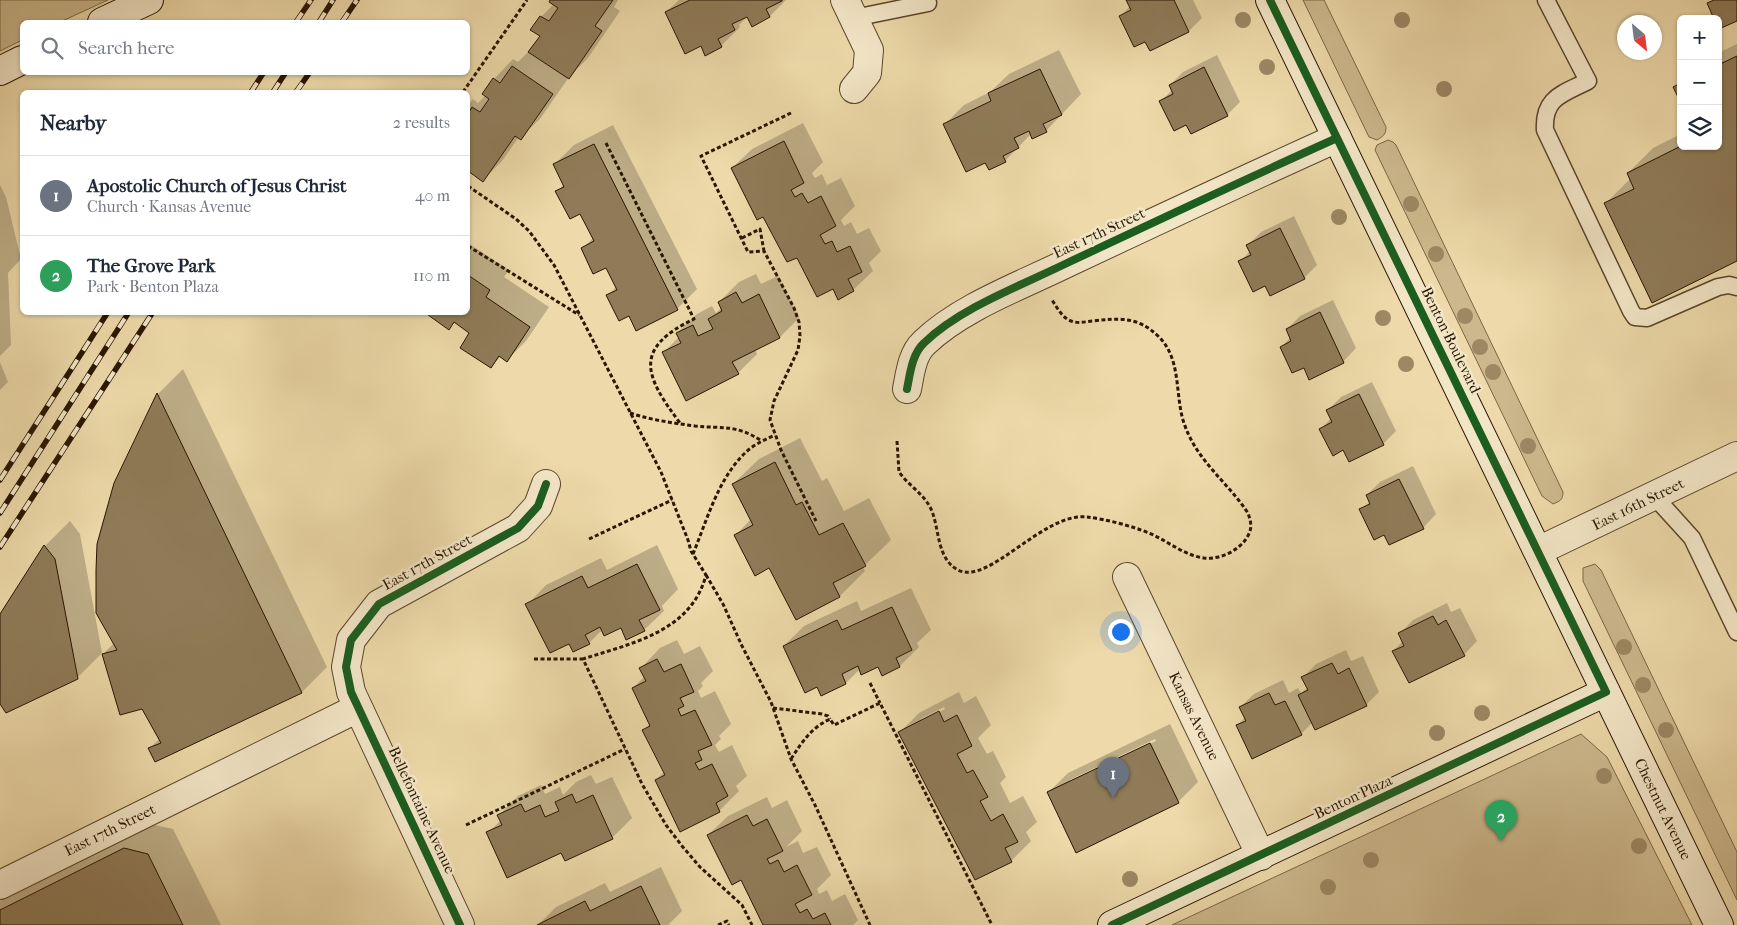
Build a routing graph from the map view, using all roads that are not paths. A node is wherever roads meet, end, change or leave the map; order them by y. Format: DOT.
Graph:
graph roads {
  1 [pos="149,0"];
  2 [pos="1270,0"];
  3 [pos="1546,0"];
  4 [pos="928,3"];
  5 [pos="850,9"];
  6 [pos="106,20"];
  7 [pos="20,61"];
  8 [pos="0,71"];
  9 [pos="854,89"];
  10 [pos="1337,138"];
  11 [pos="1737,287"];
  12 [pos="907,389"];
  13 [pos="1737,456"];
  14 [pos="546,484"];
  15 [pos="1654,496"];
  16 [pos="1538,552"];
  17 [pos="1127,577"];
  18 [pos="1737,632"];
  19 [pos="1606,692"];
  20 [pos="358,708"];
  21 [pos="1261,856"];
  22 [pos="0,885"];
  23 [pos="460,925"];
  24 [pos="1112,925"];
  25 [pos="1720,925"];
  1 -- 6 [label="street"];
  2 -- 10 [label="street, Benton Boulevard"];
  3 -- 11 [label="lane"];
  4 -- 5 [label="lane"];
  5 -- 9 [label="street"];
  7 -- 8 [label="street"];
  10 -- 12 [label="street, East 17th Street"];
  10 -- 16 [label="street, Benton Boulevard"];
  13 -- 15 [label="street, East 16th Street"];
  14 -- 20 [label="street, East 17th Street"];
  15 -- 16 [label="street, East 16th Street"];
  15 -- 18 [label="lane"];
  16 -- 19 [label="street, Benton Boulevard"];
  17 -- 21 [label="street, Kansas Avenue"];
  19 -- 21 [label="street, Benton Plaza"];
  19 -- 25 [label="street, Chestnut Avenue"];
  20 -- 22 [label="street, East 17th Street"];
  20 -- 23 [label="street, Bellefontaine Avenue"];
  21 -- 24 [label="street, Benton Plaza"];
}
